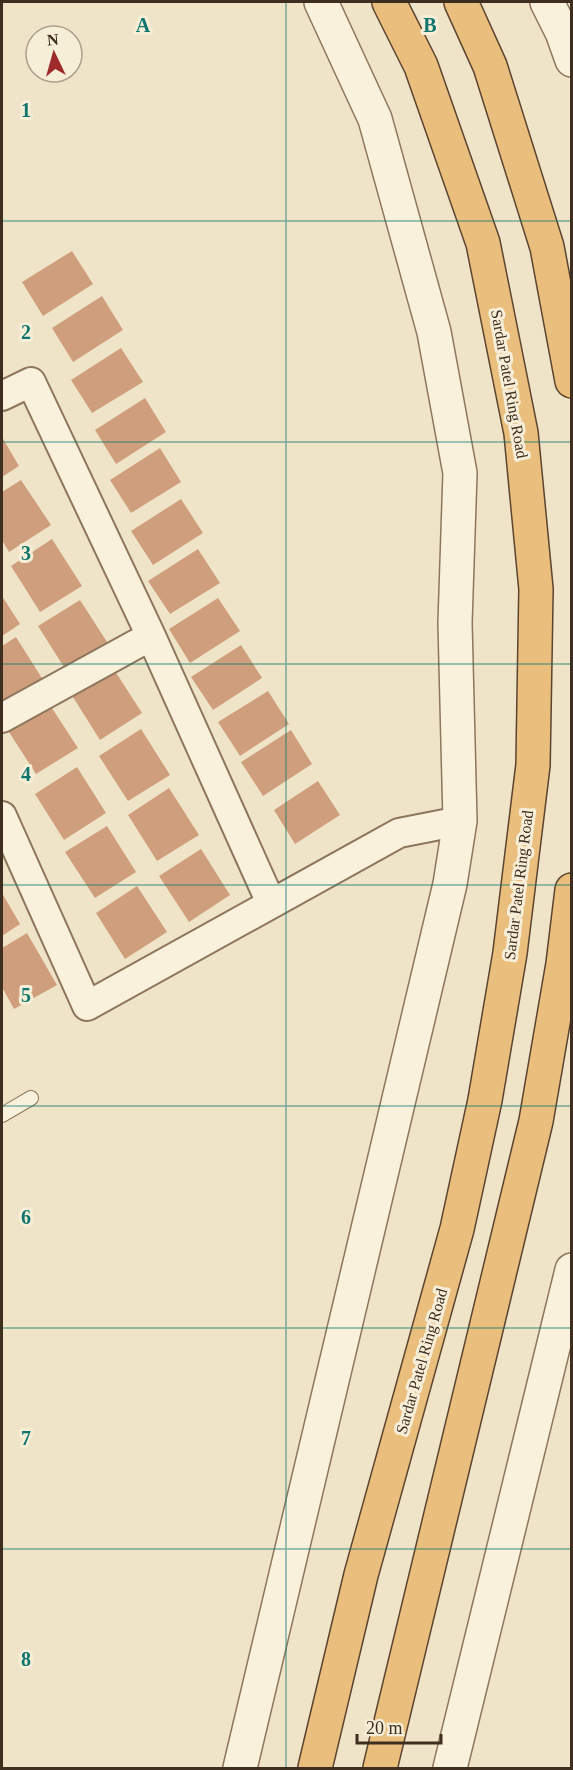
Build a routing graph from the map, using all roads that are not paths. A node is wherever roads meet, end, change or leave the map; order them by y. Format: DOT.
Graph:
graph roads {
  1 [pos="321,2"];
  2 [pos="389,2"];
  3 [pos="461,2"];
  4 [pos="547,2"];
  5 [pos="572,60"];
  6 [pos="572,381"];
  7 [pos="2,396"];
  8 [pos="151,636"];
  9 [pos="2,718"];
  10 [pos="2,816"];
  11 [pos="460,821"];
  12 [pos="572,890"];
  13 [pos="271,903"];
  14 [pos="31,1098"];
  15 [pos="2,1115"];
  16 [pos="572,1270"];
  17 [pos="240,1768"];
  18 [pos="315,1768"];
  19 [pos="380,1768"];
  20 [pos="450,1768"];
  1 -- 11 [label="street"];
  2 -- 18 [label="highway, Sardar Patel Ring Road"];
  3 -- 6 [label="highway"];
  4 -- 5 [label="street"];
  7 -- 8 [label="street"];
  8 -- 9 [label="street"];
  8 -- 13 [label="street"];
  10 -- 13 [label="street"];
  11 -- 13 [label="street"];
  11 -- 17 [label="street"];
  12 -- 19 [label="highway"];
  14 -- 15 [label="lane"];
  16 -- 20 [label="street"];
}
